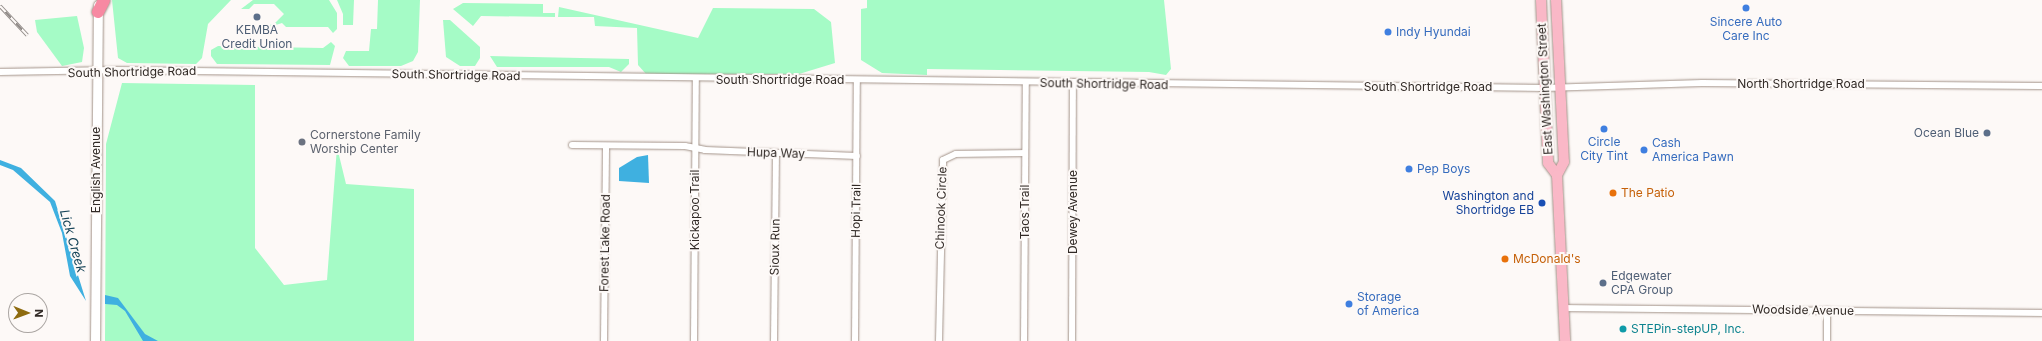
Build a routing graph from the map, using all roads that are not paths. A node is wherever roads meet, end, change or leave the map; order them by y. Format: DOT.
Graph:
graph roads {
  1 [pos="98,0"];
  2 [pos="104,0"];
  3 [pos="1541,0"];
  4 [pos="1556,0"];
  5 [pos="98,12"];
  6 [pos="97,71"];
  7 [pos="0,72"];
  8 [pos="696,79"];
  9 [pos="857,81"];
  10 [pos="1026,83"];
  11 [pos="1073,83"];
  12 [pos="2042,86"];
  13 [pos="1560,87"];
  14 [pos="1545,88"];
  15 [pos="572,145"];
  16 [pos="606,146"];
  17 [pos="696,148"];
  18 [pos="776,153"];
  19 [pos="1026,153"];
  20 [pos="856,156"];
  21 [pos="1557,175"];
  22 [pos="1563,308"];
  23 [pos="1827,310"];
  24 [pos="2042,313"];
  25 [pos="95,341"];
  26 [pos="604,341"];
  27 [pos="694,341"];
  28 [pos="774,341"];
  29 [pos="855,341"];
  30 [pos="939,341"];
  31 [pos="1024,341"];
  32 [pos="1072,341"];
  33 [pos="1565,341"];
  34 [pos="1826,341"];
  1 -- 5 [label="street, English Avenue"];
  2 -- 5 [label="highway"];
  3 -- 14 [label="main road, East Washington Street"];
  4 -- 13 [label="main road, East Washington Street"];
  5 -- 6 [label="street, English Avenue"];
  6 -- 7 [label="street, South Shortridge Road"];
  6 -- 8 [label="street, South Shortridge Road"];
  6 -- 25 [label="street, English Avenue"];
  8 -- 9 [label="street, South Shortridge Road"];
  8 -- 17 [label="street, Kickapoo Trail"];
  9 -- 10 [label="street, South Shortridge Road"];
  9 -- 20 [label="street, Hopi Trail"];
  10 -- 11 [label="street, South Shortridge Road"];
  10 -- 19 [label="street, Taos Trail"];
  11 -- 14 [label="street, South Shortridge Road"];
  11 -- 32 [label="street, Dewey Avenue"];
  12 -- 13 [label="street, North Shortridge Road"];
  13 -- 14 [label="street, South Shortridge Road"];
  13 -- 21 [label="main road, East Washington Street"];
  14 -- 21 [label="main road, East Washington Street"];
  15 -- 16 [label="street"];
  16 -- 17 [label="street"];
  16 -- 26 [label="street, Forest Lake Road"];
  17 -- 18 [label="street, Hupa Way"];
  17 -- 27 [label="street, Kickapoo Trail"];
  18 -- 20 [label="street, Hupa Way"];
  18 -- 28 [label="street, Sioux Run"];
  19 -- 30 [label="street, Chinook Circle"];
  19 -- 31 [label="street, Taos Trail"];
  20 -- 29 [label="street, Hopi Trail"];
  21 -- 22 [label="main road, East Washington Street"];
  22 -- 23 [label="street, Woodside Avenue"];
  22 -- 33 [label="main road, East Washington Street"];
  23 -- 24 [label="street, Woodside Avenue"];
  23 -- 34 [label="street"];
}
